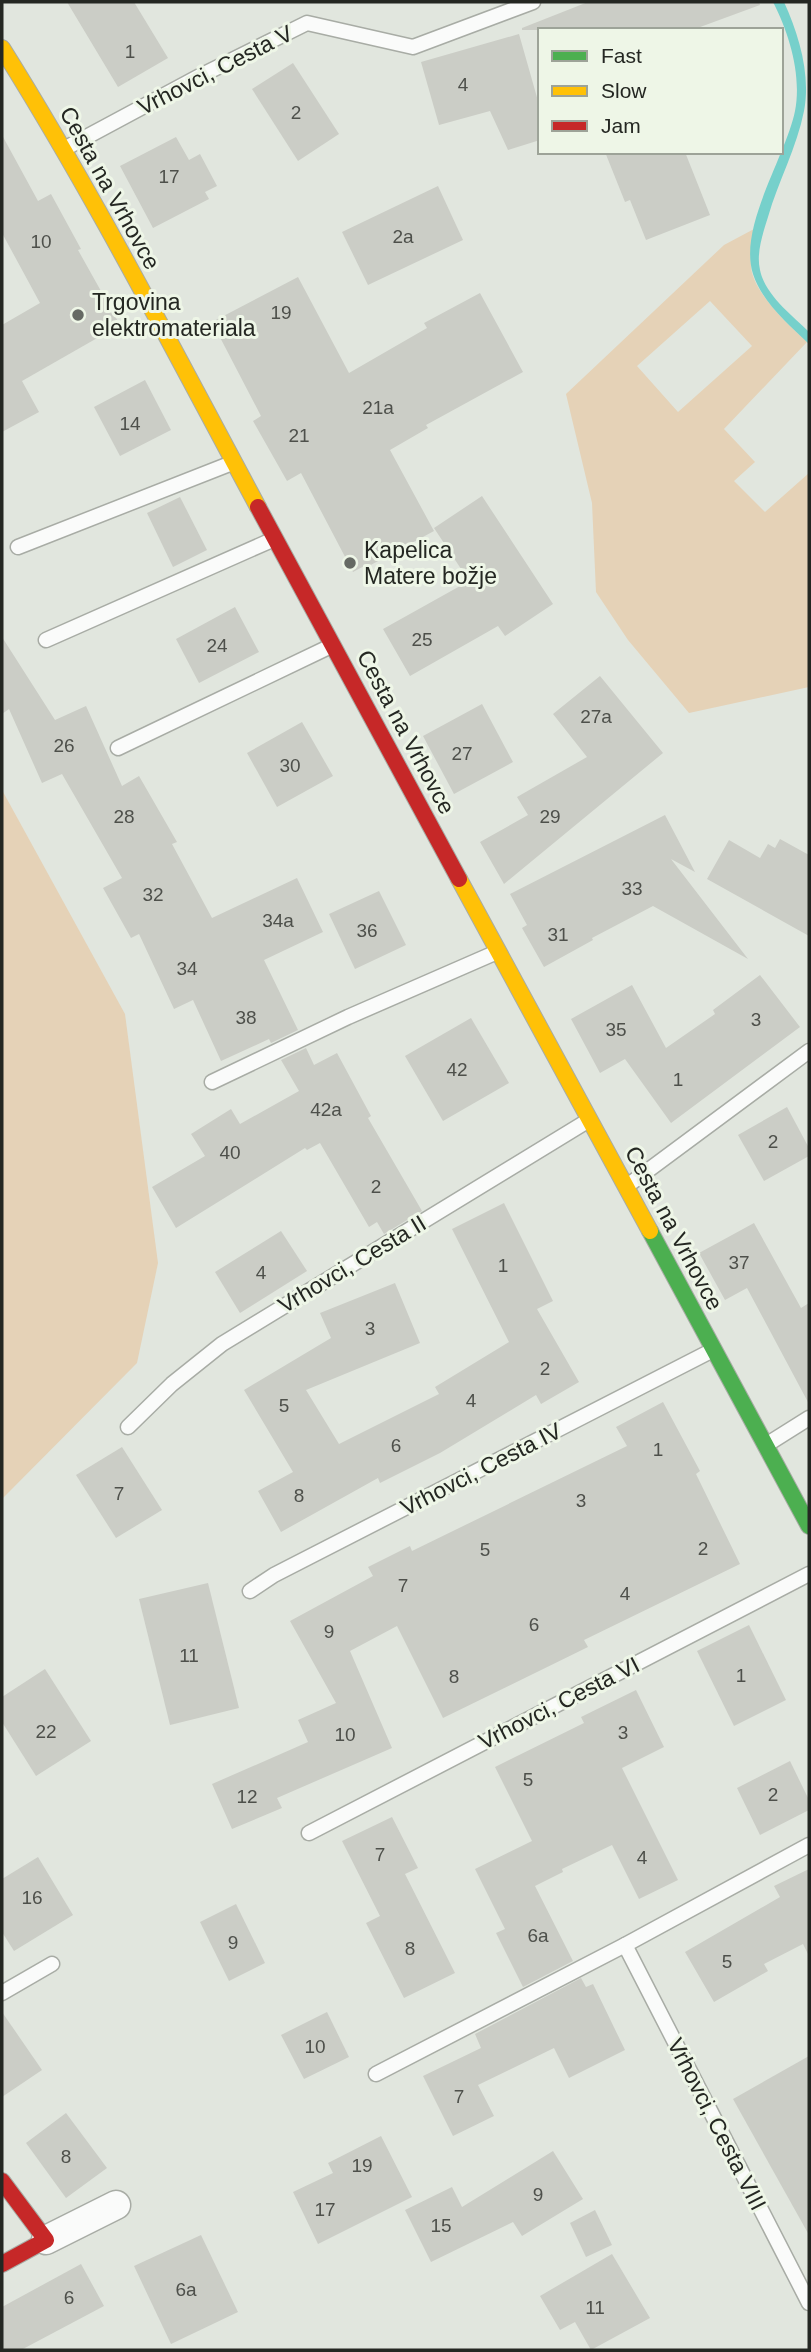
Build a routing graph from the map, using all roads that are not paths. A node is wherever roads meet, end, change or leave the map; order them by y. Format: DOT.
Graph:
graph roads {
  1 [pos="533,2"];
  2 [pos="2,48"];
  3 [pos="63,150"];
  4 [pos="234,463"];
  5 [pos="275,538"];
  6 [pos="18,547"];
  7 [pos="46,639"];
  8 [pos="333,645"];
  9 [pos="118,748"];
  10 [pos="499,952"];
  11 [pos="809,1051"];
  12 [pos="212,1082"];
  13 [pos="590,1120"];
  14 [pos="626,1187"];
  15 [pos="714,1350"];
  16 [pos="809,1418"];
  17 [pos="128,1426"];
  18 [pos="765,1446"];
  19 [pos="809,1526"];
  20 [pos="809,1574"];
  21 [pos="250,1591"];
  22 [pos="309,1833"];
  23 [pos="809,1845"];
  24 [pos="625,1945"];
  25 [pos="52,1964"];
  26 [pos="2,1993"];
  27 [pos="376,2074"];
  28 [pos="2,2181"];
  29 [pos="116,2205"];
  30 [pos="46,2240"];
  31 [pos="2,2264"];
  32 [pos="809,2303"];
  1 -- 3 [label="lane, Vrhovci, Cesta V"];
  2 -- 3 [label="street, Cesta na Vrhovce"];
  3 -- 4 [label="street, Cesta na Vrhovce"];
  4 -- 5 [label="street, Cesta na Vrhovce"];
  4 -- 6 [label="lane"];
  5 -- 7 [label="lane"];
  5 -- 8 [label="street, Cesta na Vrhovce"];
  8 -- 9 [label="lane, Cesta na Vrhovce"];
  8 -- 10 [label="street, Cesta na Vrhovce"];
  10 -- 12 [label="lane"];
  10 -- 13 [label="street, Cesta na Vrhovce"];
  11 -- 14 [label="lane"];
  13 -- 14 [label="street, Cesta na Vrhovce"];
  13 -- 17 [label="lane, Vrhovci, Cesta II"];
  14 -- 15 [label="street, Cesta na Vrhovce"];
  15 -- 18 [label="street, Cesta na Vrhovce"];
  15 -- 21 [label="lane, Vrhovci, Cesta IV"];
  16 -- 18 [label="lane"];
  18 -- 19 [label="street, Cesta na Vrhovce"];
  20 -- 22 [label="lane, Vrhovci, Cesta VI"];
  23 -- 24 [label="lane"];
  24 -- 27 [label="lane"];
  24 -- 32 [label="lane, Vrhovci, Cesta VIII"];
  25 -- 26 [label="lane"];
  28 -- 30 [label="street"];
  29 -- 30 [label="street"];
  30 -- 31 [label="street"];
}
